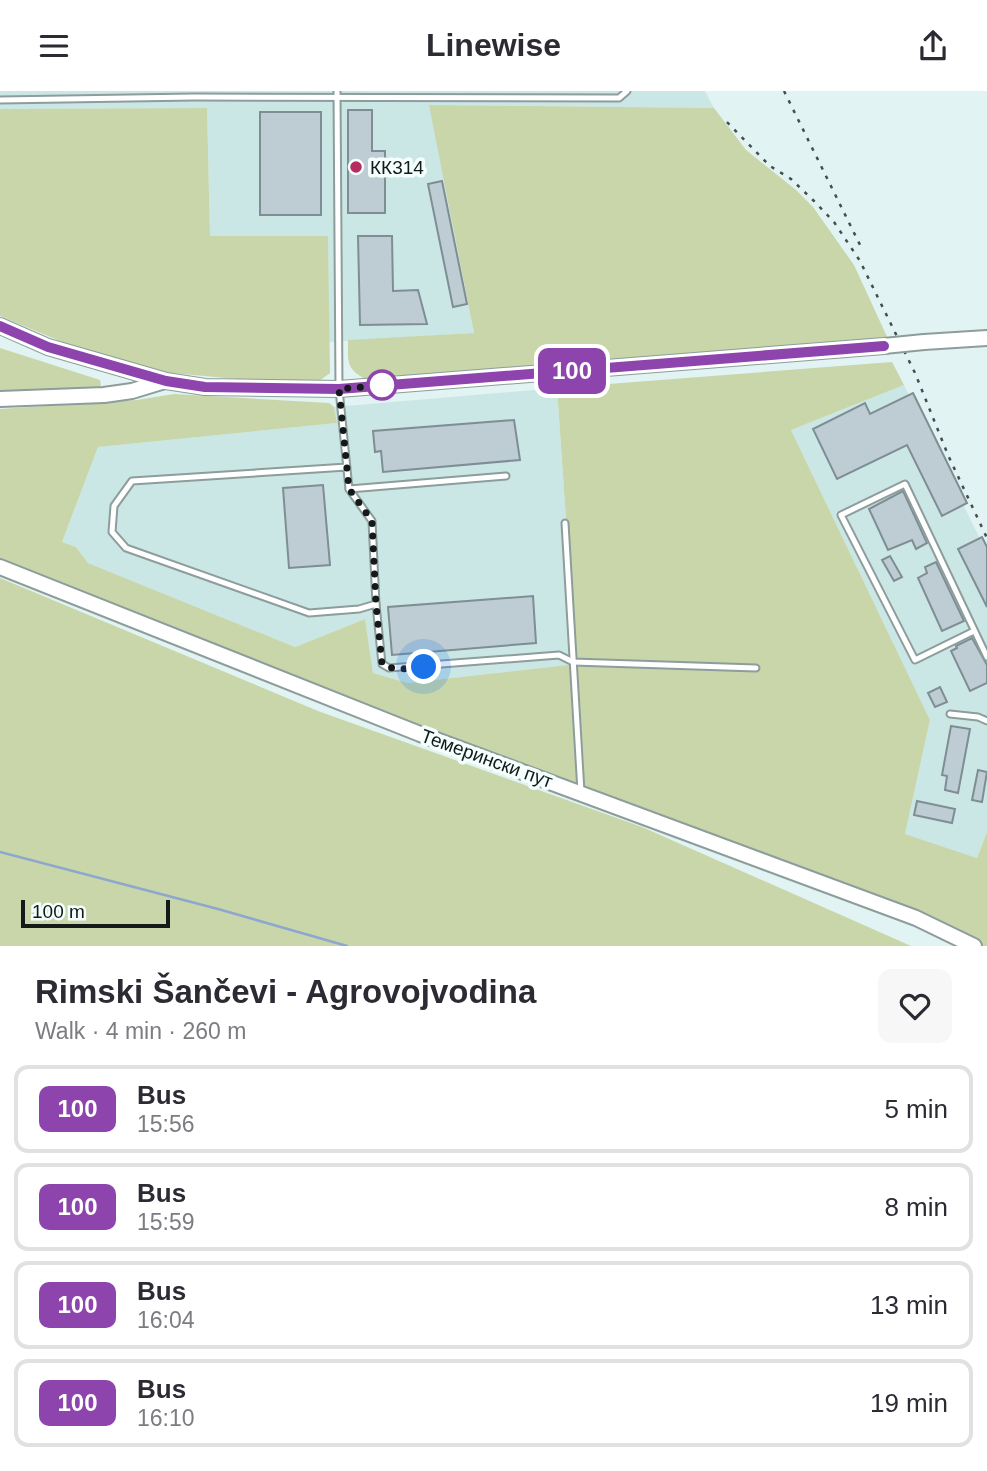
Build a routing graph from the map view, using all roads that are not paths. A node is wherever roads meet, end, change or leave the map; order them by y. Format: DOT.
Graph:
graph roads {
  1 [pos="626,91"];
  2 [pos="337,94"];
  3 [pos="0,100"];
  4 [pos="0,326"];
  5 [pos="987,338"];
  6 [pos="166,381"];
  7 [pos="339,389"];
  8 [pos="0,399"];
  9 [pos="347,467"];
  10 [pos="506,476"];
  11 [pos="349,489"];
  12 [pos="565,523"];
  13 [pos="0,567"];
  14 [pos="376,604"];
  15 [pos="974,631"];
  16 [pos="987,657"];
  17 [pos="573,662"];
  18 [pos="756,668"];
  19 [pos="950,714"];
  20 [pos="987,721"];
  21 [pos="581,792"];
  22 [pos="974,946"];
  1 -- 2 [label="lane"];
  2 -- 3 [label="lane"];
  2 -- 7 [label="lane"];
  4 -- 6 [label="main road"];
  5 -- 7 [label="main road, bridge"];
  6 -- 7 [label="main road"];
  6 -- 8 [label="main road"];
  7 -- 9 [label="lane"];
  9 -- 11 [label="lane"];
  9 -- 14 [label="lane"];
  10 -- 11 [label="lane"];
  11 -- 14 [label="lane"];
  12 -- 17 [label="lane"];
  13 -- 21 [label="main road, Темерински пут"];
  14 -- 17 [label="lane"];
  15 -- 15 [label="lane"];
  15 -- 16 [label="lane"];
  17 -- 18 [label="lane"];
  17 -- 21 [label="lane"];
  19 -- 20 [label="lane"];
  21 -- 22 [label="main road, Темерински пут"];
}
